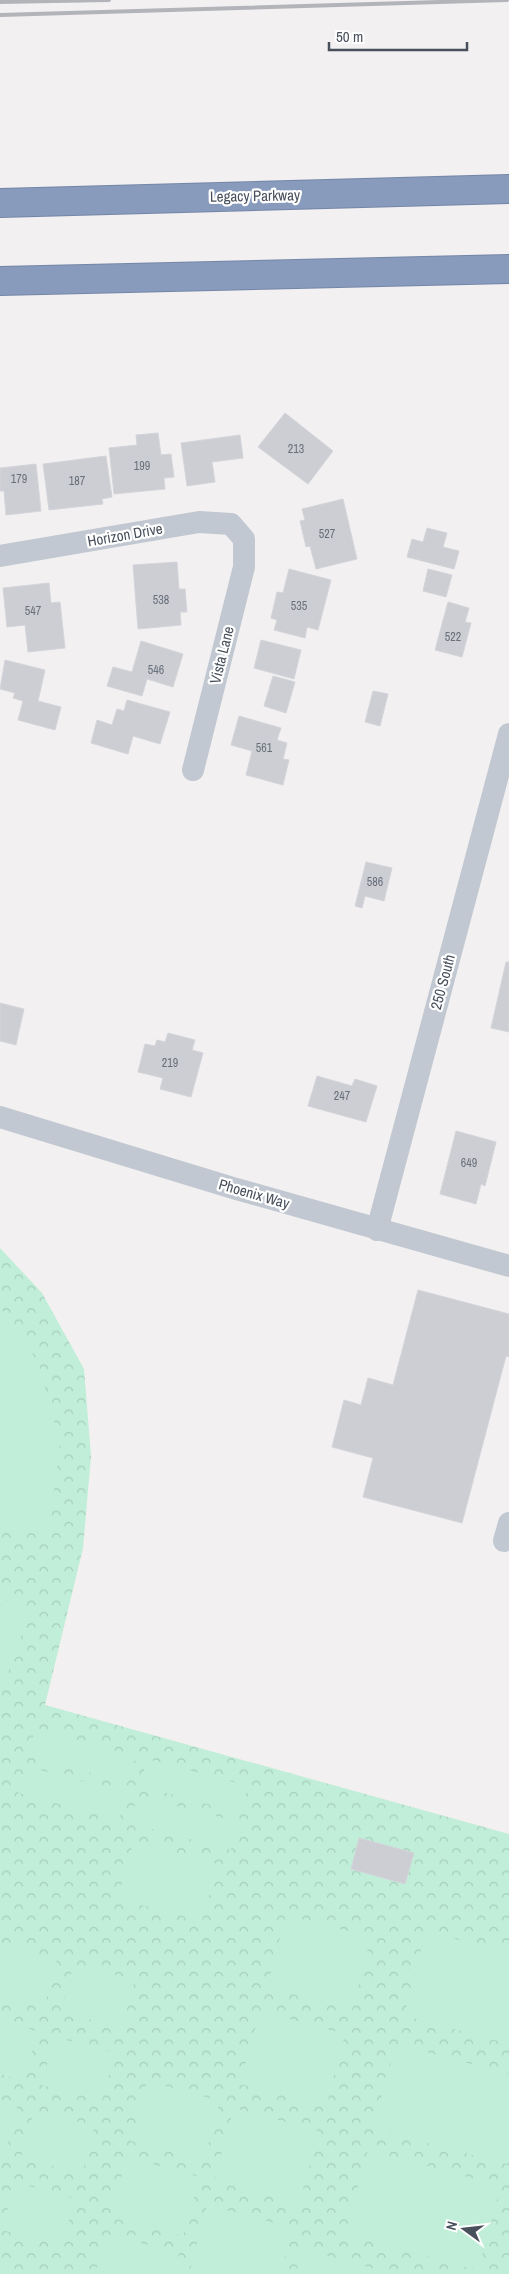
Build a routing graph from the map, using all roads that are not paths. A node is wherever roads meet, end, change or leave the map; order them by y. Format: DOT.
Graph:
graph roads {
  1 [pos="509,189"];
  2 [pos="0,203"];
  3 [pos="509,269"];
  4 [pos="0,281"];
  5 [pos="244,539"];
  6 [pos="0,556"];
  7 [pos="509,734"];
  8 [pos="194,770"];
  9 [pos="0,1117"];
  10 [pos="377,1230"];
  11 [pos="509,1266"];
  1 -- 2 [label="highway, Legacy Parkway"];
  3 -- 4 [label="highway"];
  5 -- 6 [label="street, Horizon Drive"];
  5 -- 8 [label="street, Vista Lane"];
  7 -- 10 [label="street, 250 South"];
  9 -- 10 [label="street, Phoenix Way"];
  10 -- 11 [label="street, Phoenix Way"];
}
